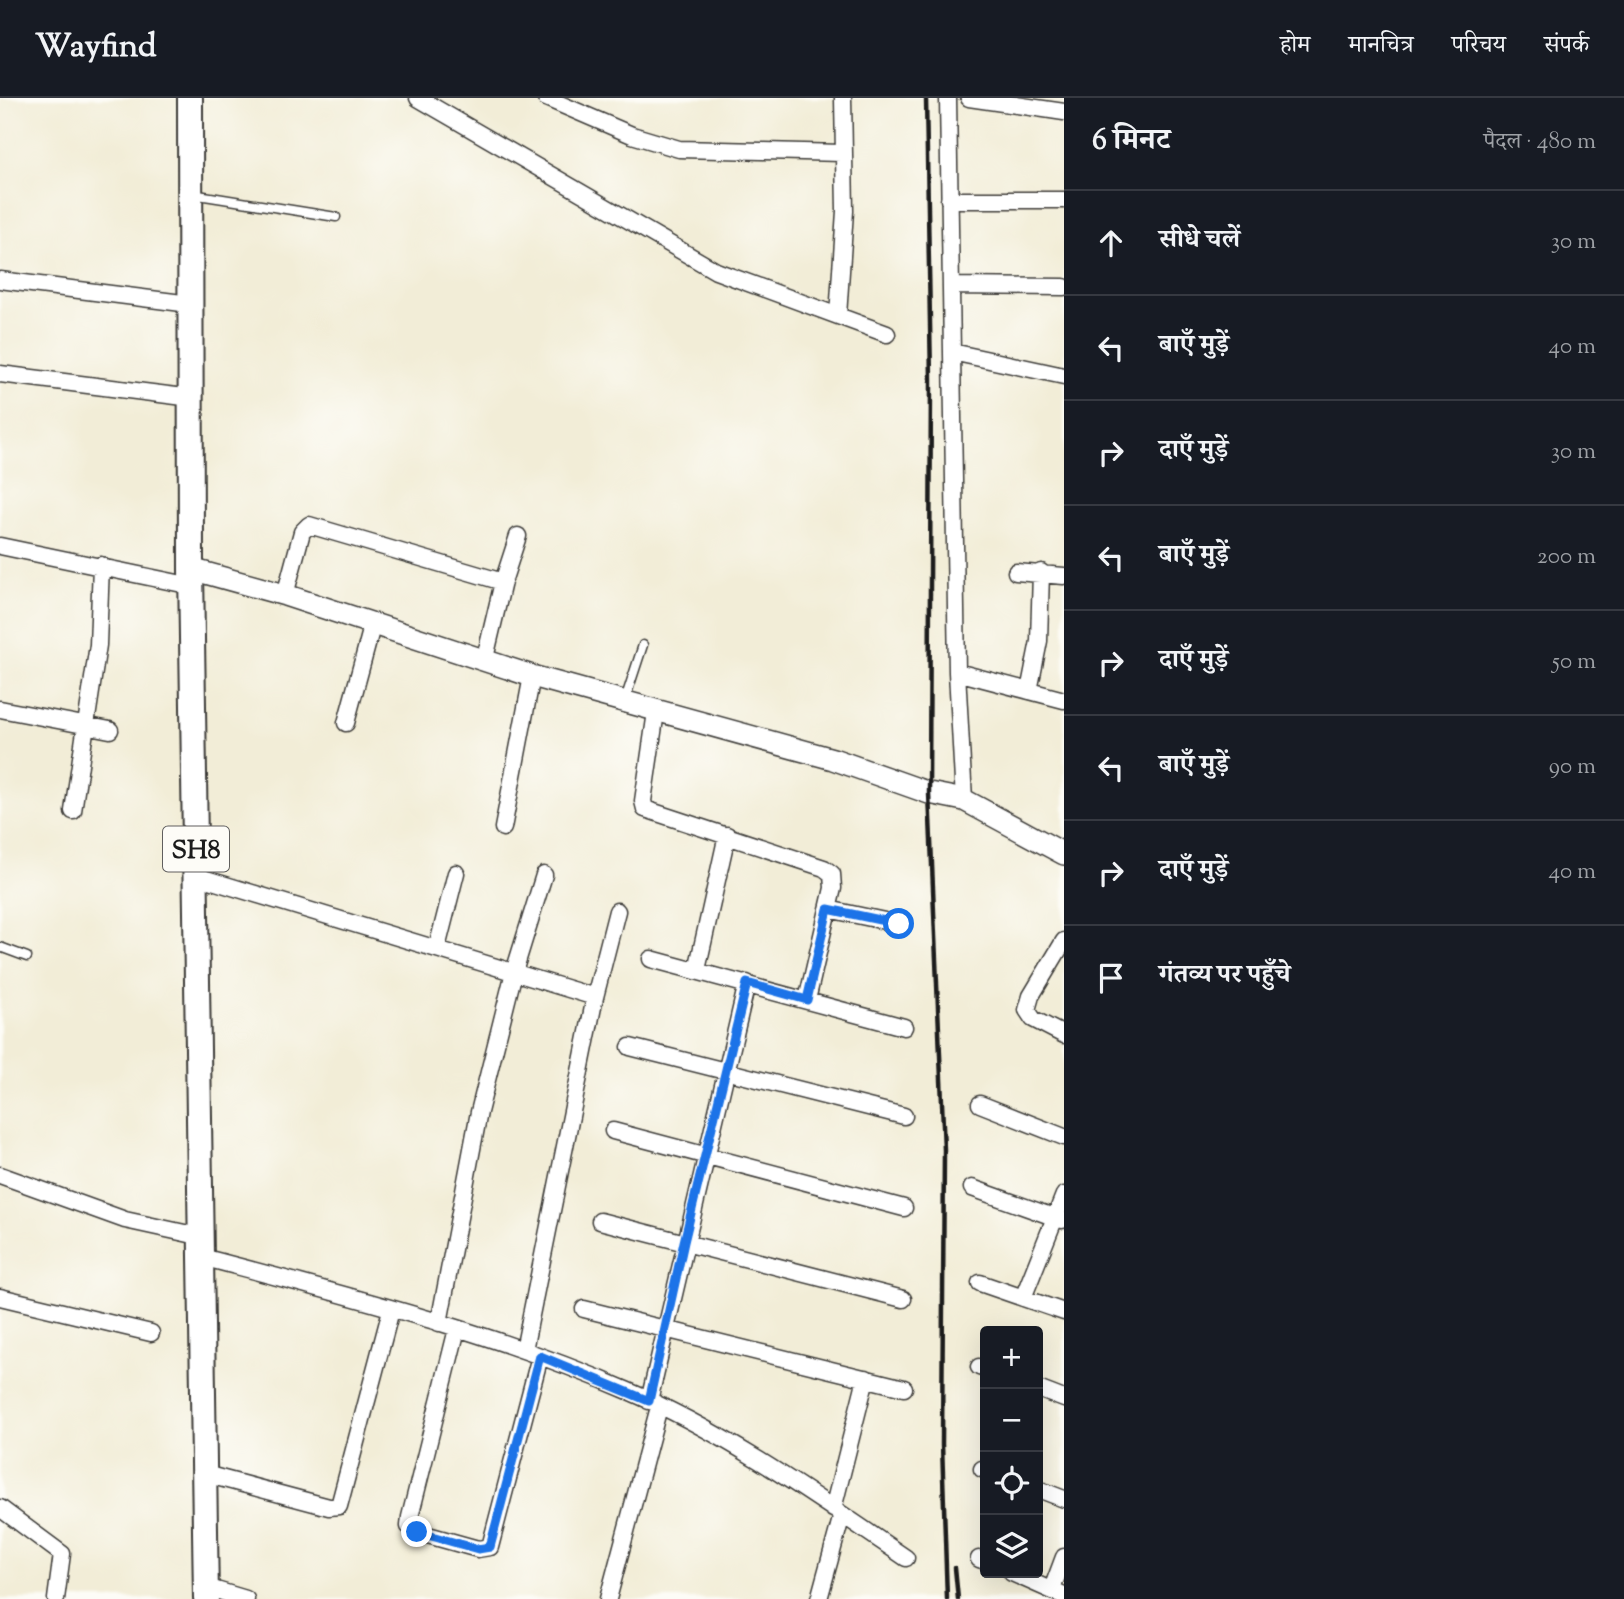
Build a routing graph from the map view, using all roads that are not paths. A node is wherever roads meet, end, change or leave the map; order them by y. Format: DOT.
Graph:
graph roads {
  1 [pos="190,98"];
  2 [pos="418,98"];
  3 [pos="546,98"];
  4 [pos="843,98"];
  5 [pos="948,98"];
  6 [pos="968,98"];
  7 [pos="1064,112"];
  8 [pos="842,153"];
  9 [pos="189,193"];
  10 [pos="949,200"];
  11 [pos="1064,200"];
  12 [pos="336,217"];
  13 [pos="0,280"];
  14 [pos="951,286"];
  15 [pos="1064,288"];
  16 [pos="190,304"];
  17 [pos="838,316"];
  18 [pos="887,334"];
  19 [pos="952,352"];
  20 [pos="0,374"];
  21 [pos="1064,376"];
  22 [pos="192,398"];
  23 [pos="519,536"];
  24 [pos="0,546"];
  25 [pos="101,565"];
  26 [pos="1016,572"];
  27 [pos="1041,572"];
  28 [pos="1064,576"];
  29 [pos="192,577"];
  30 [pos="503,582"];
  31 [pos="285,595"];
  32 [pos="373,623"];
  33 [pos="643,645"];
  34 [pos="485,658"];
  35 [pos="957,672"];
  36 [pos="532,676"];
  37 [pos="1030,691"];
  38 [pos="1064,700"];
  39 [pos="624,702"];
  40 [pos="0,709"];
  41 [pos="656,712"];
  42 [pos="346,723"];
  43 [pos="86,724"];
  44 [pos="110,730"];
  45 [pos="964,800"];
  46 [pos="73,811"];
  47 [pos="503,828"];
  48 [pos="727,835"];
  49 [pos="1064,854"];
  50 [pos="456,873"];
  51 [pos="544,875"];
  52 [pos="196,876"];
  53 [pos="828,909"];
  54 [pos="617,911"];
  55 [pos="899,924"];
  56 [pos="1064,942"];
  57 [pos="0,947"];
  58 [pos="437,948"];
  59 [pos="27,957"];
  60 [pos="652,959"];
  61 [pos="697,970"];
  62 [pos="514,972"];
  63 [pos="747,983"];
  64 [pos="595,997"];
  65 [pos="807,1000"];
  66 [pos="904,1027"];
  67 [pos="1064,1035"];
  68 [pos="630,1046"];
  69 [pos="726,1069"];
  70 [pos="981,1104"];
  71 [pos="904,1116"];
  72 [pos="613,1131"];
  73 [pos="1064,1137"];
  74 [pos="705,1155"];
  75 [pos="0,1175"];
  76 [pos="972,1188"];
  77 [pos="1064,1195"];
  78 [pos="904,1208"];
  79 [pos="1059,1219"];
  80 [pos="600,1220"];
  81 [pos="684,1242"];
  82 [pos="203,1247"];
  83 [pos="980,1283"];
  84 [pos="0,1297"];
  85 [pos="1023,1298"];
  86 [pos="903,1299"];
  87 [pos="584,1309"];
  88 [pos="391,1310"];
  89 [pos="1064,1312"];
  90 [pos="439,1324"];
  91 [pos="665,1328"];
  92 [pos="457,1329"];
  93 [pos="151,1333"];
  94 [pos="524,1350"];
  95 [pos="540,1356"];
  96 [pos="866,1378"];
  97 [pos="904,1388"];
  98 [pos="1043,1391"];
  99 [pos="1064,1399"];
  100 [pos="654,1404"];
  101 [pos="205,1474"];
  102 [pos="1043,1491"];
  103 [pos="1064,1499"];
  104 [pos="0,1507"];
  105 [pos="838,1512"];
  106 [pos="1064,1557"];
  107 [pos="906,1559"];
  108 [pos="1024,1578"];
  109 [pos="1058,1592"];
  110 [pos="206,1593"];
  111 [pos="56,1599"];
  112 [pos="246,1599"];
  113 [pos="608,1599"];
  114 [pos="819,1599"];
  1 -- 9 [label="main road, SH8"];
  2 -- 17 [label="street"];
  3 -- 8 [label="street"];
  4 -- 8 [label="street"];
  5 -- 10 [label="street"];
  6 -- 7 [label="street"];
  8 -- 17 [label="street"];
  9 -- 12 [label="lane"];
  9 -- 16 [label="main road, SH8"];
  10 -- 11 [label="street"];
  10 -- 14 [label="street"];
  13 -- 16 [label="street"];
  14 -- 15 [label="street"];
  14 -- 19 [label="street"];
  16 -- 22 [label="main road, SH8"];
  17 -- 18 [label="street"];
  19 -- 21 [label="street"];
  19 -- 35 [label="street"];
  20 -- 22 [label="street"];
  22 -- 29 [label="main road, SH8"];
  23 -- 30 [label="street"];
  24 -- 25 [label="street"];
  25 -- 29 [label="street"];
  25 -- 43 [label="street"];
  26 -- 27 [label="street"];
  27 -- 28 [label="street"];
  27 -- 37 [label="street"];
  29 -- 31 [label="street"];
  29 -- 52 [label="main road, SH8"];
  30 -- 31 [label="street"];
  30 -- 34 [label="street"];
  31 -- 32 [label="street"];
  32 -- 34 [label="street"];
  32 -- 42 [label="street"];
  33 -- 39 [label="lane"];
  34 -- 36 [label="street"];
  35 -- 37 [label="street"];
  35 -- 45 [label="street"];
  36 -- 39 [label="street"];
  36 -- 47 [label="street"];
  37 -- 38 [label="street"];
  39 -- 41 [label="street"];
  40 -- 43 [label="street"];
  41 -- 45 [label="street"];
  41 -- 48 [label="street"];
  43 -- 44 [label="street"];
  43 -- 46 [label="street"];
  45 -- 49 [label="street"];
  48 -- 53 [label="street"];
  48 -- 61 [label="street"];
  50 -- 58 [label="street"];
  51 -- 62 [label="street"];
  52 -- 58 [label="street"];
  52 -- 82 [label="main road, SH8"];
  53 -- 55 [label="street"];
  53 -- 65 [label="street"];
  54 -- 64 [label="street"];
  56 -- 67 [label="street"];
  57 -- 59 [label="lane"];
  58 -- 62 [label="street"];
  60 -- 61 [label="street"];
  61 -- 63 [label="street"];
  62 -- 64 [label="street"];
  62 -- 90 [label="street"];
  63 -- 65 [label="street"];
  63 -- 69 [label="street"];
  64 -- 94 [label="street"];
  65 -- 66 [label="street"];
  68 -- 69 [label="street"];
  69 -- 71 [label="street"];
  69 -- 74 [label="street"];
  70 -- 73 [label="street"];
  72 -- 74 [label="street"];
  74 -- 78 [label="street"];
  74 -- 81 [label="street"];
  75 -- 82 [label="street"];
  76 -- 79 [label="street"];
  77 -- 79 [label="street"];
  79 -- 85 [label="street"];
  80 -- 81 [label="street"];
  81 -- 86 [label="street"];
  81 -- 91 [label="street"];
  82 -- 88 [label="street"];
  82 -- 101 [label="main road, SH8"];
  83 -- 85 [label="street"];
  84 -- 93 [label="street"];
  85 -- 89 [label="street"];
  87 -- 91 [label="street"];
  88 -- 90 [label="street"];
  88 -- 101 [label="street"];
  90 -- 92 [label="street"];
  91 -- 96 [label="street"];
  91 -- 100 [label="street"];
  92 -- 94 [label="street"];
  92 -- 95 [label="street"];
  94 -- 95 [label="street"];
  95 -- 100 [label="street"];
  96 -- 97 [label="street"];
  96 -- 105 [label="street"];
  98 -- 99 [label="street"];
  100 -- 105 [label="street"];
  100 -- 113 [label="street"];
  101 -- 110 [label="main road, SH8"];
  102 -- 103 [label="street"];
  104 -- 111 [label="street"];
  105 -- 107 [label="street"];
  105 -- 114 [label="street"];
  106 -- 109 [label="street"];
  108 -- 109 [label="street"];
  110 -- 112 [label="street"];
}
